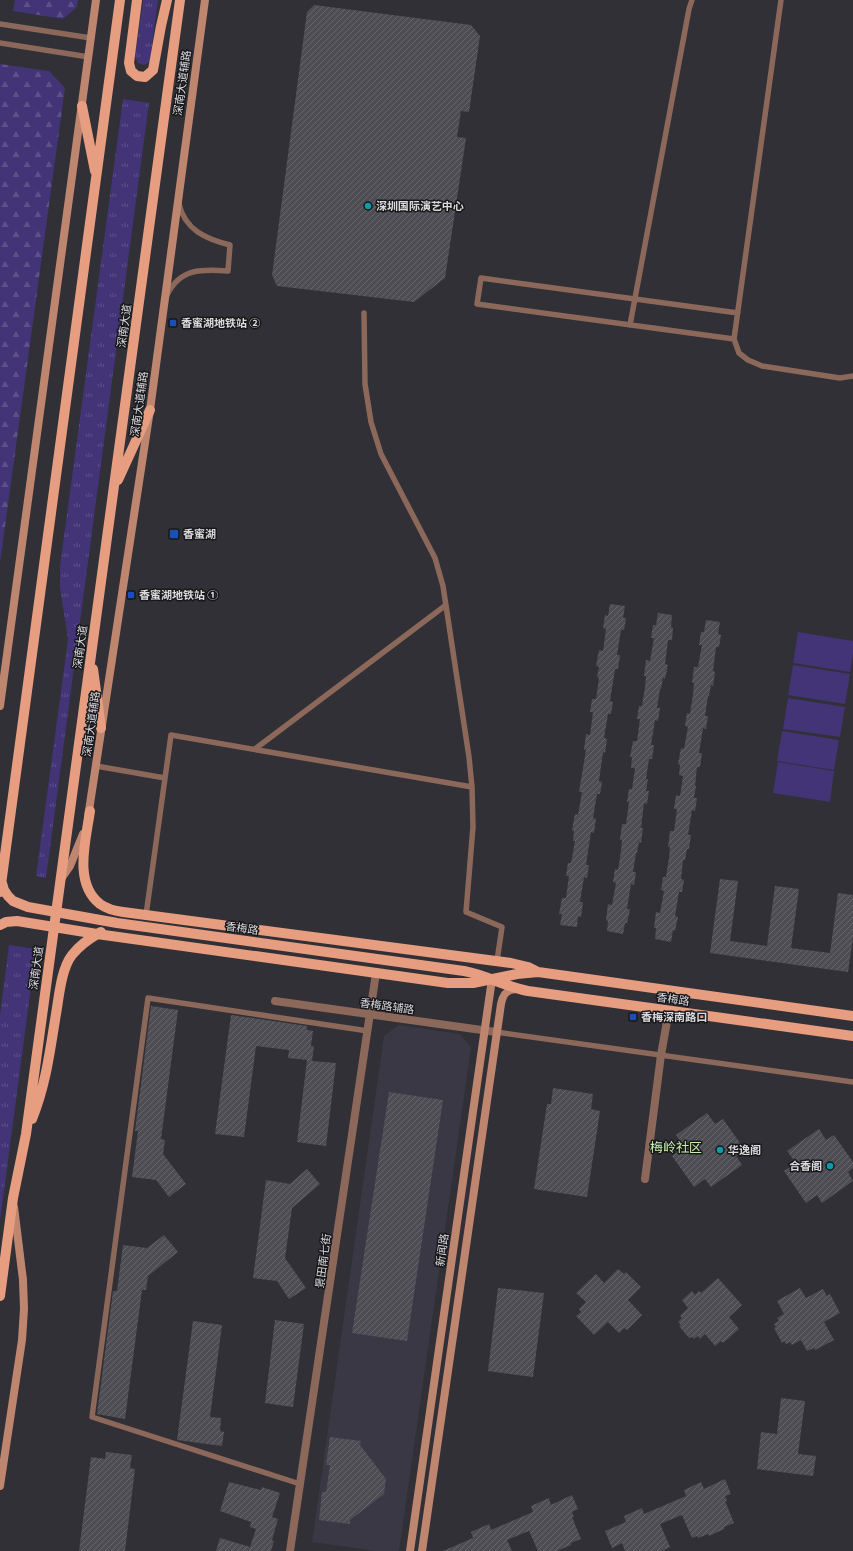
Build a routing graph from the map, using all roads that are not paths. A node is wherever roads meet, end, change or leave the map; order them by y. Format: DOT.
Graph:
graph roads {
  1 [pos="96,0"];
  2 [pos="120,0"];
  3 [pos="137,0"];
  4 [pos="167,0"];
  5 [pos="180,0"];
  6 [pos="205,0"];
  7 [pos="692,0"];
  8 [pos="781,0"];
  9 [pos="0,24"];
  10 [pos="91,38"];
  11 [pos="0,43"];
  12 [pos="89,56"];
  13 [pos="82,106"];
  14 [pos="96,179"];
  15 [pos="178,198"];
  16 [pos="634,299"];
  17 [pos="164,302"];
  18 [pos="738,312"];
  19 [pos="364,313"];
  20 [pos="630,325"];
  21 [pos="734,339"];
  22 [pos="853,376"];
  23 [pos="150,410"];
  24 [pos="114,491"];
  25 [pos="446,605"];
  26 [pos="91,655"];
  27 [pos="0,706"];
  28 [pos="101,728"];
  29 [pos="256,749"];
  30 [pos="96,766"];
  31 [pos="165,778"];
  32 [pos="472,787"];
  33 [pos="90,810"];
  34 [pos="60,880"];
  35 [pos="2,881"];
  36 [pos="0,892"];
  37 [pos="56,912"];
  38 [pos="146,915"];
  39 [pos="117,923"];
  40 [pos="0,925"];
  41 [pos="54,927"];
  42 [pos="98,934"];
  43 [pos="497,961"];
  44 [pos="538,972"];
  45 [pos="376,973"];
  46 [pos="492,979"];
  47 [pos="517,989"];
  48 [pos="275,1001"];
  49 [pos="500,1004"];
  50 [pos="669,1010"];
  51 [pos="370,1015"];
  52 [pos="853,1016"];
  53 [pos="484,1030"];
  54 [pos="368,1031"];
  55 [pos="496,1032"];
  56 [pos="853,1036"];
  57 [pos="662,1055"];
  58 [pos="853,1082"];
  59 [pos="26,1134"];
  60 [pos="645,1179"];
  61 [pos="13,1198"];
  62 [pos="0,1296"];
  63 [pos="300,1484"];
  64 [pos="0,1486"];
  65 [pos="293,1551"];
  66 [pos="410,1551"];
  67 [pos="422,1551"];
  1 -- 10 [label="main road"];
  2 -- 14 [label="main road"];
  3 -- 4 [label="main road"];
  5 -- 24 [label="main road, 深南大道"];
  6 -- 15 [label="main road, 深南大道辅路"];
  7 -- 16 [label="lane"];
  8 -- 18 [label="lane"];
  9 -- 10 [label="lane"];
  10 -- 12 [label="main road"];
  11 -- 12 [label="lane"];
  12 -- 13 [label="main road"];
  13 -- 14 [label="main road"];
  13 -- 27 [label="main road"];
  14 -- 35 [label="main road"];
  15 -- 17 [label="main road, 深南大道辅路"];
  15 -- 17 [label="lane"];
  16 -- 18 [label="lane"];
  16 -- 20 [label="lane"];
  16 -- 20 [label="lane"];
  17 -- 23 [label="main road, 深南大道辅路"];
  18 -- 21 [label="lane"];
  19 -- 25 [label="lane"];
  20 -- 21 [label="lane"];
  21 -- 22 [label="lane"];
  23 -- 24 [label="main road"];
  23 -- 28 [label="main road, 深南大道辅路"];
  24 -- 26 [label="main road, 深南大道"];
  25 -- 29 [label="lane"];
  25 -- 32 [label="lane"];
  26 -- 28 [label="main road"];
  26 -- 34 [label="main road, 深南大道"];
  28 -- 30 [label="main road, 深南大道辅路"];
  29 -- 31 [label="lane"];
  29 -- 32 [label="lane"];
  30 -- 31 [label="lane"];
  30 -- 33 [label="main road, 深南大道辅路"];
  31 -- 38 [label="lane"];
  32 -- 43 [label="lane"];
  33 -- 34 [label="main road, 深南大道辅路"];
  33 -- 38 [label="main road"];
  34 -- 37 [label="main road, 深南大道"];
  35 -- 36 [label="main road"];
  35 -- 37 [label="main road, 香梅路"];
  37 -- 39 [label="main road, 香梅路"];
  37 -- 41 [label="main road, 深南大道"];
  38 -- 43 [label="main road"];
  39 -- 42 [label="main road"];
  39 -- 46 [label="main road, 香梅路"];
  40 -- 41 [label="main road, 香梅路"];
  41 -- 42 [label="main road, 香梅路"];
  41 -- 59 [label="main road, 深南大道"];
  42 -- 45 [label="main road, 香梅路"];
  42 -- 59 [label="main road"];
  43 -- 44 [label="main road"];
  44 -- 46 [label="main road, 香梅路"];
  44 -- 52 [label="main road, 香梅路"];
  45 -- 46 [label="main road, 香梅路"];
  45 -- 51 [label="street, 景田南七街"];
  46 -- 47 [label="main road, 香梅路"];
  46 -- 49 [label="main road, 新闻路"];
  46 -- 53 [label="main road, 新闻路"];
  47 -- 49 [label="main road, 新闻路"];
  47 -- 50 [label="main road, 香梅路"];
  48 -- 51 [label="street, 香梅路辅路"];
  49 -- 55 [label="main road, 新闻路"];
  50 -- 56 [label="main road, 香梅路"];
  50 -- 57 [label="street"];
  51 -- 53 [label="street, 香梅路辅路"];
  51 -- 54 [label="street, 景田南七街"];
  53 -- 55 [label="street, 香梅路辅路"];
  53 -- 66 [label="main road, 新闻路"];
  54 -- 63 [label="street, 景田南七街"];
  54 -- 63 [label="lane"];
  55 -- 57 [label="lane"];
  55 -- 67 [label="main road, 新闻路"];
  57 -- 58 [label="lane"];
  57 -- 60 [label="street"];
  59 -- 61 [label="main road, 深南大道"];
  61 -- 62 [label="main road, 深南大道"];
  61 -- 64 [label="main road"];
  63 -- 65 [label="street, 景田南七街"];
}
